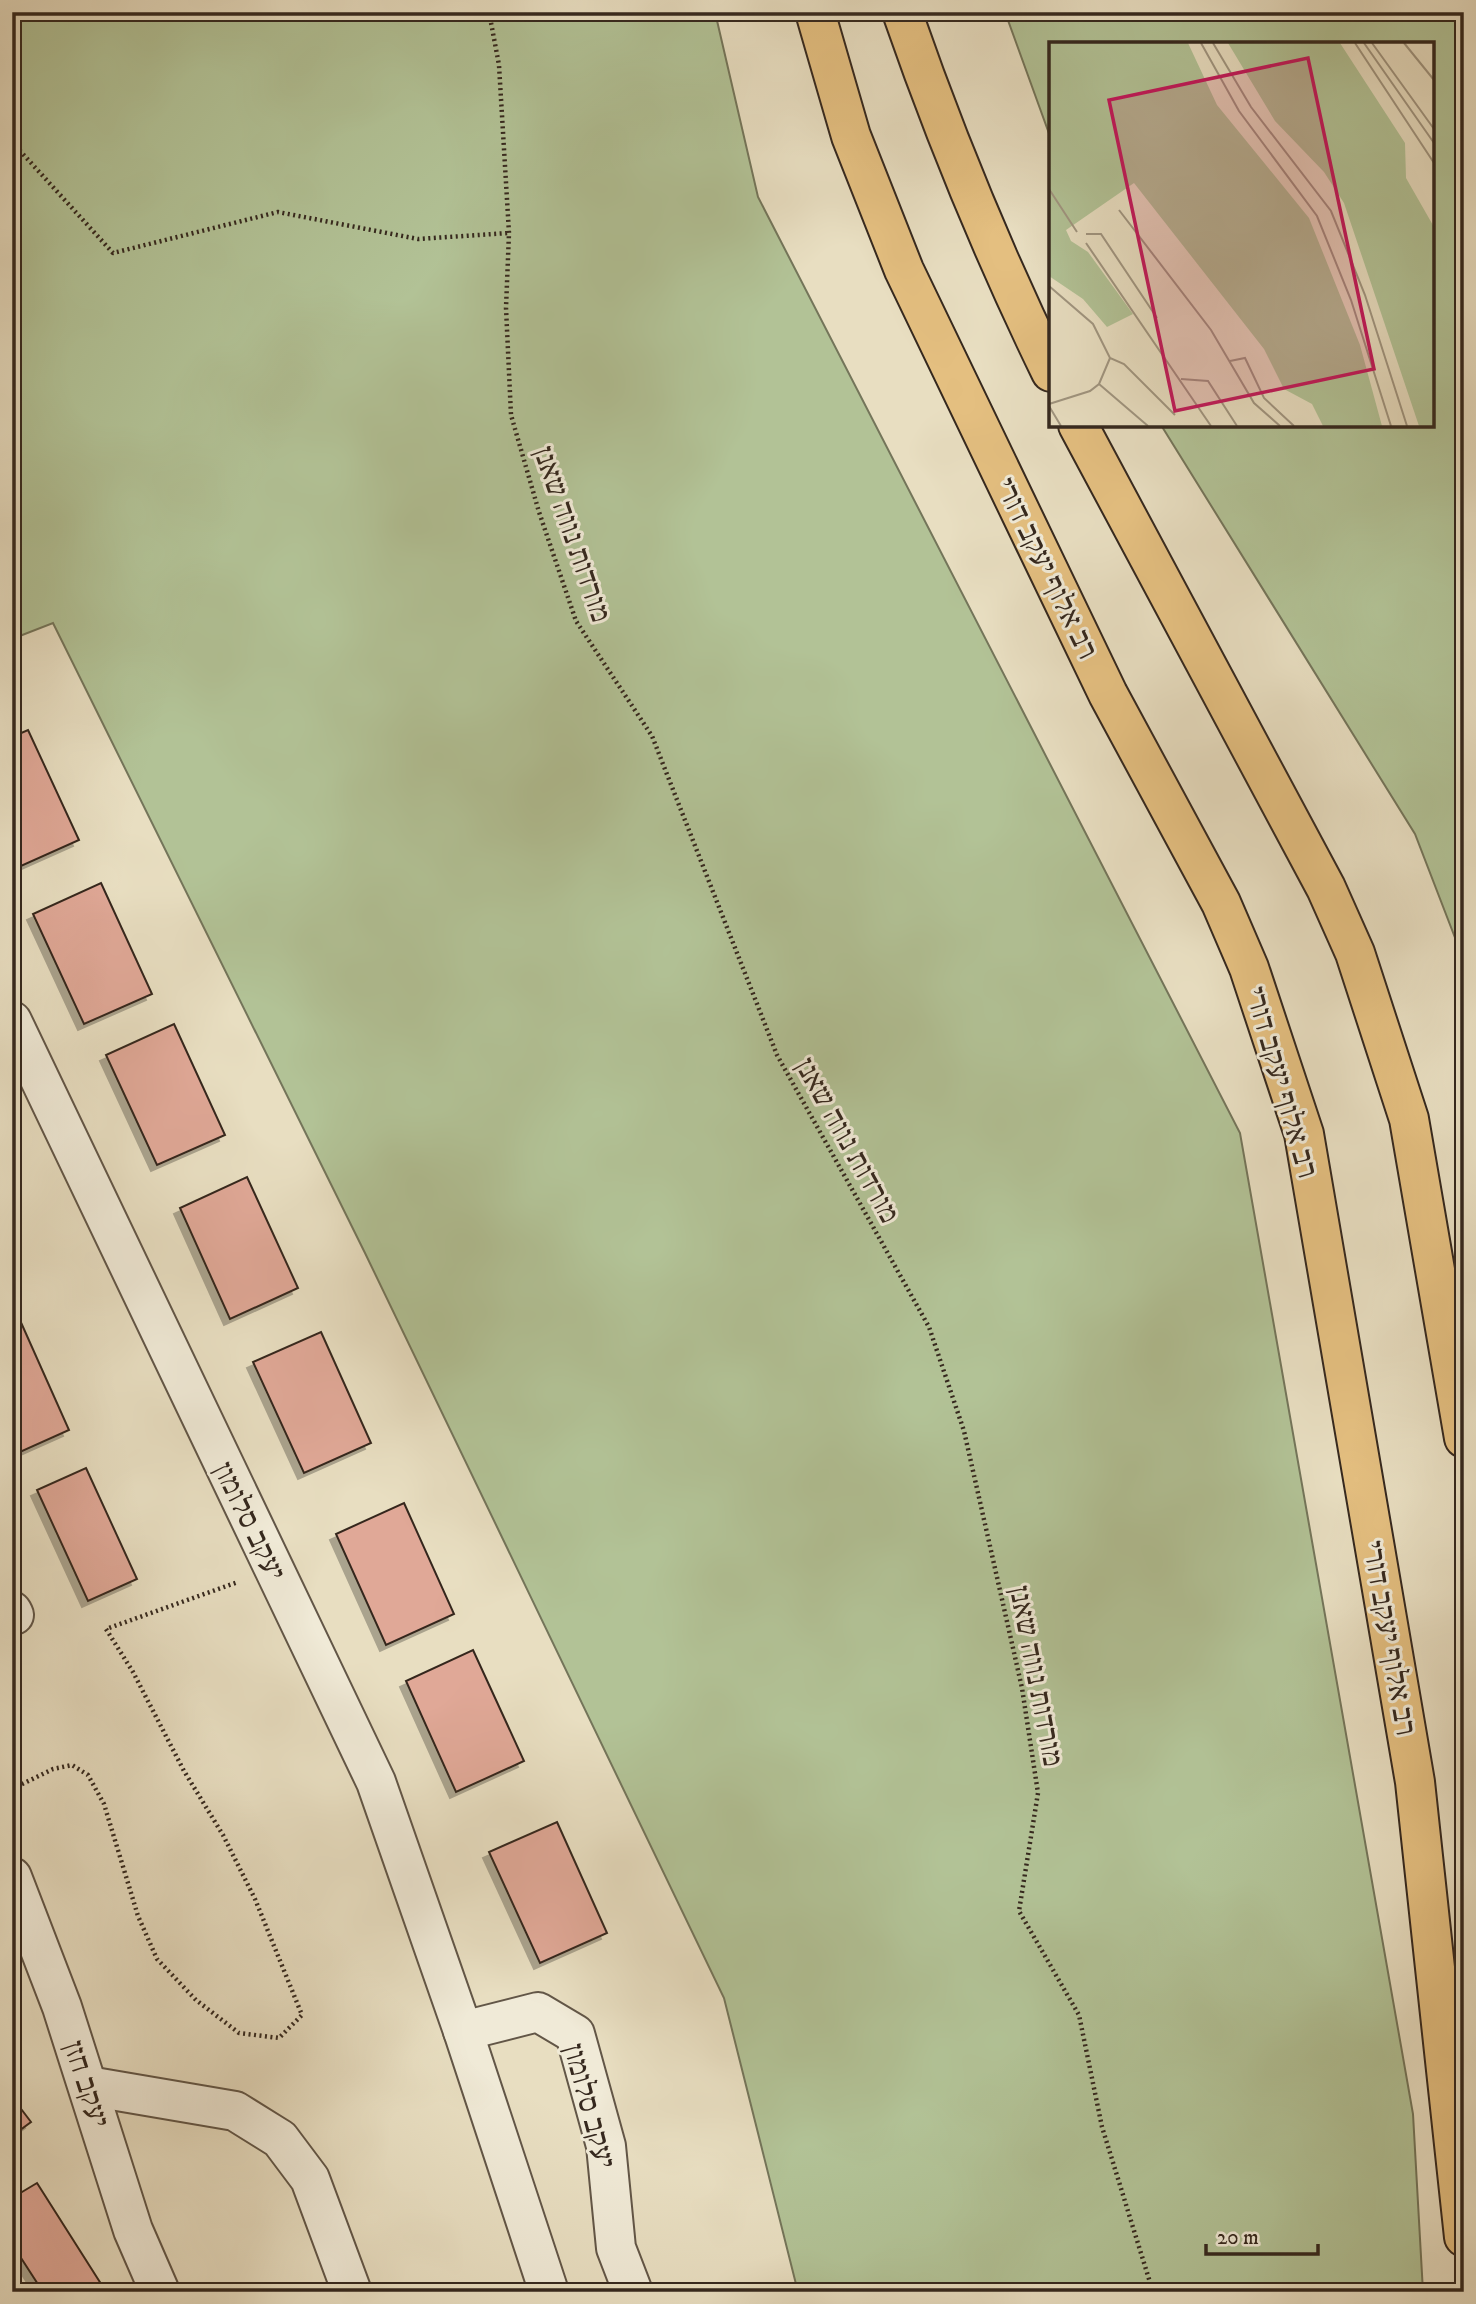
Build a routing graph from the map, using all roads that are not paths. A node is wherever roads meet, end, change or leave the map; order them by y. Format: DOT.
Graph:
graph roads {
  1 [pos="815,12"];
  2 [pos="902,12"];
  3 [pos="1049,368"];
  4 [pos="1079,427"];
  5 [pos="12,1021"];
  6 [pos="1464,1438"];
  7 [pos="12,1877"];
  8 [pos="463,2031"];
  9 [pos="88,2086"];
  10 [pos="1464,2236"];
  11 [pos="160,2292"];
  12 [pos="352,2292"];
  13 [pos="549,2292"];
  14 [pos="633,2292"];
  1 -- 10 [label="main road, רב אלוף יעקב דורי"];
  2 -- 3 [label="main road"];
  4 -- 6 [label="main road"];
  5 -- 8 [label="street, יעקב סלומון"];
  7 -- 9 [label="street, יעקב חזן"];
  8 -- 13 [label="street, יעקב סלומון"];
  8 -- 14 [label="street, יעקב סלומון"];
  9 -- 11 [label="street, יעקב חזן"];
  9 -- 12 [label="street"];
}
